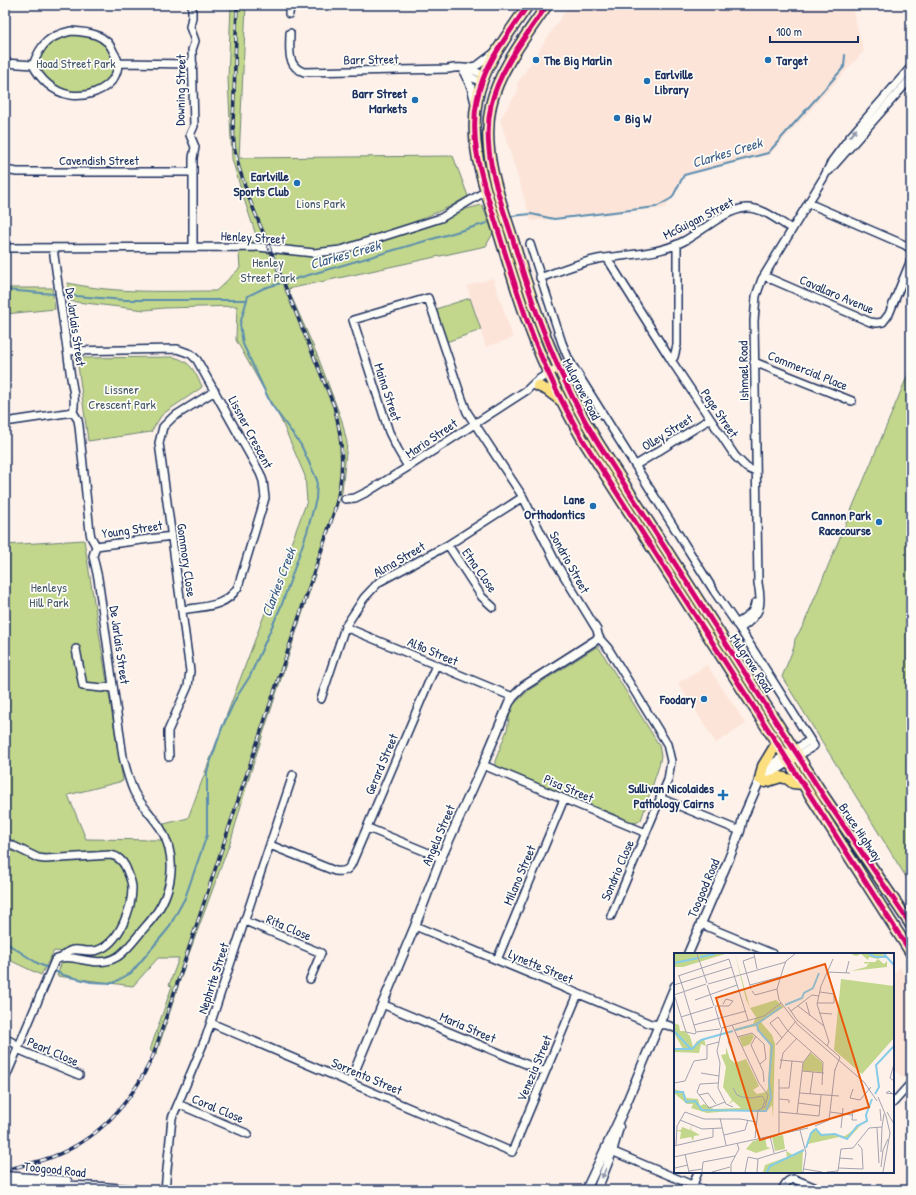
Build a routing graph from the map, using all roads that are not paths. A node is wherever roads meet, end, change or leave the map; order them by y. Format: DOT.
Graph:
graph roads {
  1 [pos="192,5"];
  2 [pos="290,5"];
  3 [pos="528,5"];
  4 [pos="547,5"];
  5 [pos="289,14"];
  6 [pos="290,33"];
  7 [pos="498,50"];
  8 [pos="5,63"];
  9 [pos="118,63"];
  10 [pos="193,64"];
  11 [pos="33,65"];
  12 [pos="911,67"];
  13 [pos="466,71"];
  14 [pos="911,78"];
  15 [pos="483,80"];
  16 [pos="496,89"];
  17 [pos="885,101"];
  18 [pos="476,107"];
  19 [pos="5,170"];
  20 [pos="193,172"];
  21 [pos="486,191"];
  22 [pos="808,203"];
  23 [pos="792,229"];
  24 [pos="530,244"];
  25 [pos="677,245"];
  26 [pos="193,247"];
  27 [pos="5,248"];
  28 [pos="53,248"];
  29 [pos="911,249"];
  30 [pos="607,258"];
  31 [pos="911,260"];
  32 [pos="764,276"];
  33 [pos="540,278"];
  34 [pos="428,298"];
  35 [pos="67,351"];
  36 [pos="671,360"];
  37 [pos="754,362"];
  38 [pos="560,371"];
  39 [pos="550,376"];
  40 [pos="538,386"];
  41 [pos="526,390"];
  42 [pos="215,391"];
  43 [pos="852,401"];
  44 [pos="563,402"];
  45 [pos="73,412"];
  46 [pos="710,419"];
  47 [pos="5,422"];
  48 [pos="474,424"];
  49 [pos="636,466"];
  50 [pos="408,467"];
  51 [pos="756,472"];
  52 [pos="523,498"];
  53 [pos="345,499"];
  54 [pos="172,536"];
  55 [pos="448,545"];
  56 [pos="96,546"];
  57 [pos="493,607"];
  58 [pos="182,610"];
  59 [pos="738,626"];
  60 [pos="345,627"];
  61 [pos="599,638"];
  62 [pos="76,649"];
  63 [pos="436,665"];
  64 [pos="113,686"];
  65 [pos="513,697"];
  66 [pos="321,699"];
  67 [pos="777,743"];
  68 [pos="796,753"];
  69 [pos="169,757"];
  70 [pos="787,759"];
  71 [pos="482,765"];
  72 [pos="293,775"];
  73 [pos="762,780"];
  74 [pos="803,784"];
  75 [pos="660,798"];
  76 [pos="564,799"];
  77 [pos="368,828"];
  78 [pos="740,831"];
  79 [pos="646,833"];
  80 [pos="5,842"];
  81 [pos="270,845"];
  82 [pos="440,858"];
  83 [pos="611,916"];
  84 [pos="245,921"];
  85 [pos="701,924"];
  86 [pos="911,925"];
  87 [pos="415,926"];
  88 [pos="688,953"];
  89 [pos="771,953"];
  90 [pos="911,953"];
  91 [pos="57,960"];
  92 [pos="497,960"];
  93 [pos="310,980"];
  94 [pos="674,988"];
  95 [pos="578,994"];
  96 [pos="382,1004"];
  97 [pos="211,1023"];
  98 [pos="659,1024"];
  99 [pos="674,1028"];
  100 [pos="5,1038"];
  101 [pos="18,1048"];
  102 [pos="545,1072"];
  103 [pos="80,1075"];
  104 [pos="5,1079"];
  105 [pos="350,1082"];
  106 [pos="911,1083"];
  107 [pos="894,1102"];
  108 [pos="178,1104"];
  109 [pos="248,1134"];
  110 [pos="609,1150"];
  111 [pos="512,1152"];
  112 [pos="698,1173"];
  113 [pos="5,1176"];
  114 [pos="5,1183"];
  115 [pos="89,1188"];
  116 [pos="692,1188"];
  117 [pos="136,1190"];
  118 [pos="165,1190"];
  119 [pos="586,1190"];
  120 [pos="597,1190"];
  121 [pos="704,1190"];
  122 [pos="782,1190"];
  123 [pos="820,1190"];
  1 -- 10 [label="street, Downing Street"];
  2 -- 5 [label="street"];
  3 -- 7 [label="main road, Mulgrave Road"];
  4 -- 16 [label="main road, Mulgrave Road"];
  6 -- 13 [label="street, Barr Street"];
  7 -- 13 [label="street"];
  7 -- 15 [label="main road, Mulgrave Road"];
  8 -- 11 [label="street"];
  9 -- 10 [label="street"];
  9 -- 11 [label="street"];
  9 -- 11 [label="street"];
  10 -- 20 [label="street, Downing Street"];
  12 -- 17 [label="street, Ishmael Road"];
  13 -- 15 [label="street, Barr Street"];
  13 -- 18 [label="street"];
  14 -- 17 [label="street, Ishmael Road"];
  15 -- 16 [label="main road"];
  15 -- 18 [label="main road, Mulgrave Road"];
  16 -- 38 [label="main road, Mulgrave Road"];
  17 -- 22 [label="street, Ishmael Road"];
  18 -- 21 [label="main road, Mulgrave Road"];
  19 -- 20 [label="street, Cavendish Street"];
  20 -- 26 [label="street, Downing Street"];
  21 -- 26 [label="street, Henley Street"];
  21 -- 39 [label="main road, Mulgrave Road"];
  22 -- 23 [label="street, Ishmael Road"];
  22 -- 29 [label="street"];
  23 -- 25 [label="street, McGuigan Street"];
  23 -- 32 [label="street, Ishmael Road"];
  24 -- 33 [label="street, Mulgrave Road"];
  25 -- 30 [label="street, McGuigan Street"];
  25 -- 36 [label="street"];
  26 -- 28 [label="street, Henley Street"];
  27 -- 28 [label="street, Henley Street"];
  28 -- 35 [label="street, De Jarlais Street"];
  30 -- 33 [label="street, McGuigan Street"];
  30 -- 36 [label="street, Page Street"];
  31 -- 32 [label="street, Cavallaro Avenue"];
  32 -- 37 [label="street, Ishmael Road"];
  33 -- 49 [label="street, Mulgrave Road"];
  34 -- 48 [label="street, Sondrio Street"];
  34 -- 50 [label="street, Maina Street"];
  35 -- 42 [label="street, Lissner Crescent"];
  35 -- 45 [label="street, De Jarlais Street"];
  36 -- 46 [label="street, Page Street"];
  37 -- 43 [label="street, Commercial Place"];
  37 -- 51 [label="street, Ishmael Road"];
  38 -- 39 [label="street, Mario Street"];
  38 -- 68 [label="main road, Mulgrave Road"];
  39 -- 40 [label="street, Mario Street"];
  39 -- 41 [label="street, Mario Street"];
  39 -- 44 [label="main road, Mulgrave Road"];
  40 -- 41 [label="street, Mario Street"];
  40 -- 44 [label="main road"];
  41 -- 48 [label="street, Mario Street"];
  42 -- 54 [label="street, Gommory Close"];
  42 -- 58 [label="street, Lissner Crescent"];
  44 -- 67 [label="main road, Mulgrave Road"];
  45 -- 47 [label="street"];
  45 -- 56 [label="street, De Jarlais Street"];
  46 -- 49 [label="street, Olley Street"];
  46 -- 51 [label="street, Page Street"];
  48 -- 50 [label="street, Mario Street"];
  48 -- 52 [label="street, Sondrio Street"];
  49 -- 59 [label="street, Mulgrave Road"];
  50 -- 53 [label="street, Mario Street"];
  51 -- 59 [label="street, Ishmael Road"];
  52 -- 55 [label="street, Alma Street"];
  52 -- 61 [label="street, Sondrio Street"];
  54 -- 56 [label="street, Young Street"];
  54 -- 58 [label="street, Gommory Close"];
  55 -- 57 [label="street, Etna Close"];
  55 -- 60 [label="street, Alma Street"];
  56 -- 64 [label="street, De Jarlais Street"];
  58 -- 69 [label="street, Gommory Close"];
  59 -- 68 [label="street, Mulgrave Road"];
  60 -- 63 [label="street, Alfio Street"];
  60 -- 66 [label="street, Alma Street"];
  61 -- 65 [label="street, Angela Street"];
  61 -- 75 [label="street, Sondrio Street"];
  62 -- 64 [label="street"];
  63 -- 65 [label="street, Alfio Street"];
  63 -- 77 [label="street, Gerard Street"];
  64 -- 91 [label="street, De Jarlais Street"];
  65 -- 71 [label="street, Angela Street"];
  67 -- 70 [label="main road, Mulgrave Road"];
  67 -- 73 [label="main road"];
  68 -- 70 [label="street, Toogood Road"];
  68 -- 86 [label="main road, Bruce Highway"];
  70 -- 73 [label="street, Toogood Road"];
  70 -- 74 [label="main road, Bruce Highway"];
  71 -- 76 [label="street, Pisa Street"];
  71 -- 82 [label="street, Angela Street"];
  72 -- 81 [label="street, Nephrite Street"];
  73 -- 74 [label="main road"];
  73 -- 78 [label="street, Toogood Road"];
  74 -- 90 [label="main road, Bruce Highway"];
  75 -- 78 [label="street"];
  75 -- 79 [label="street, Sondrio Street"];
  76 -- 79 [label="street, Pisa Street"];
  76 -- 92 [label="street, Milano Street"];
  77 -- 81 [label="street, Gerard Street"];
  77 -- 82 [label="street"];
  78 -- 85 [label="street, Toogood Road"];
  79 -- 83 [label="street, Sondrio Close"];
  80 -- 91 [label="street"];
  81 -- 84 [label="street, Nephrite Street"];
  82 -- 87 [label="street, Angela Street"];
  84 -- 93 [label="street, Rita Close"];
  84 -- 97 [label="street, Nephrite Street"];
  85 -- 88 [label="street, Toogood Road"];
  85 -- 89 [label="street"];
  87 -- 92 [label="street, Lynette Street"];
  87 -- 96 [label="street, Angela Street"];
  91 -- 101 [label="street"];
  92 -- 95 [label="street, Lynette Street"];
  94 -- 98 [label="street"];
  95 -- 98 [label="street, Lynette Street"];
  95 -- 102 [label="street, Venezia Street"];
  96 -- 102 [label="street, Maria Street"];
  96 -- 105 [label="street, Angela Street"];
  97 -- 105 [label="street, Sorrento Street"];
  97 -- 108 [label="street, Nephrite Street"];
  98 -- 99 [label="street, Lynette Street"];
  98 -- 110 [label="street"];
  100 -- 101 [label="street, Pearl Close"];
  101 -- 103 [label="street, Pearl Close"];
  101 -- 104 [label="street"];
  102 -- 111 [label="street, Venezia Street"];
  105 -- 111 [label="street, Sorrento Street"];
  106 -- 107 [label="street"];
  108 -- 109 [label="street, Coral Close"];
  108 -- 118 [label="street, Nephrite Street"];
  110 -- 116 [label="street"];
  110 -- 119 [label="street"];
  110 -- 120 [label="street, one-way"];
  112 -- 116 [label="street"];
  113 -- 115 [label="street, Toogood Road"];
  114 -- 115 [label="street, Toogood Road"];
  115 -- 117 [label="street, Toogood Road"];
  116 -- 121 [label="street"];
  122 -- 123 [label="street"];
}
